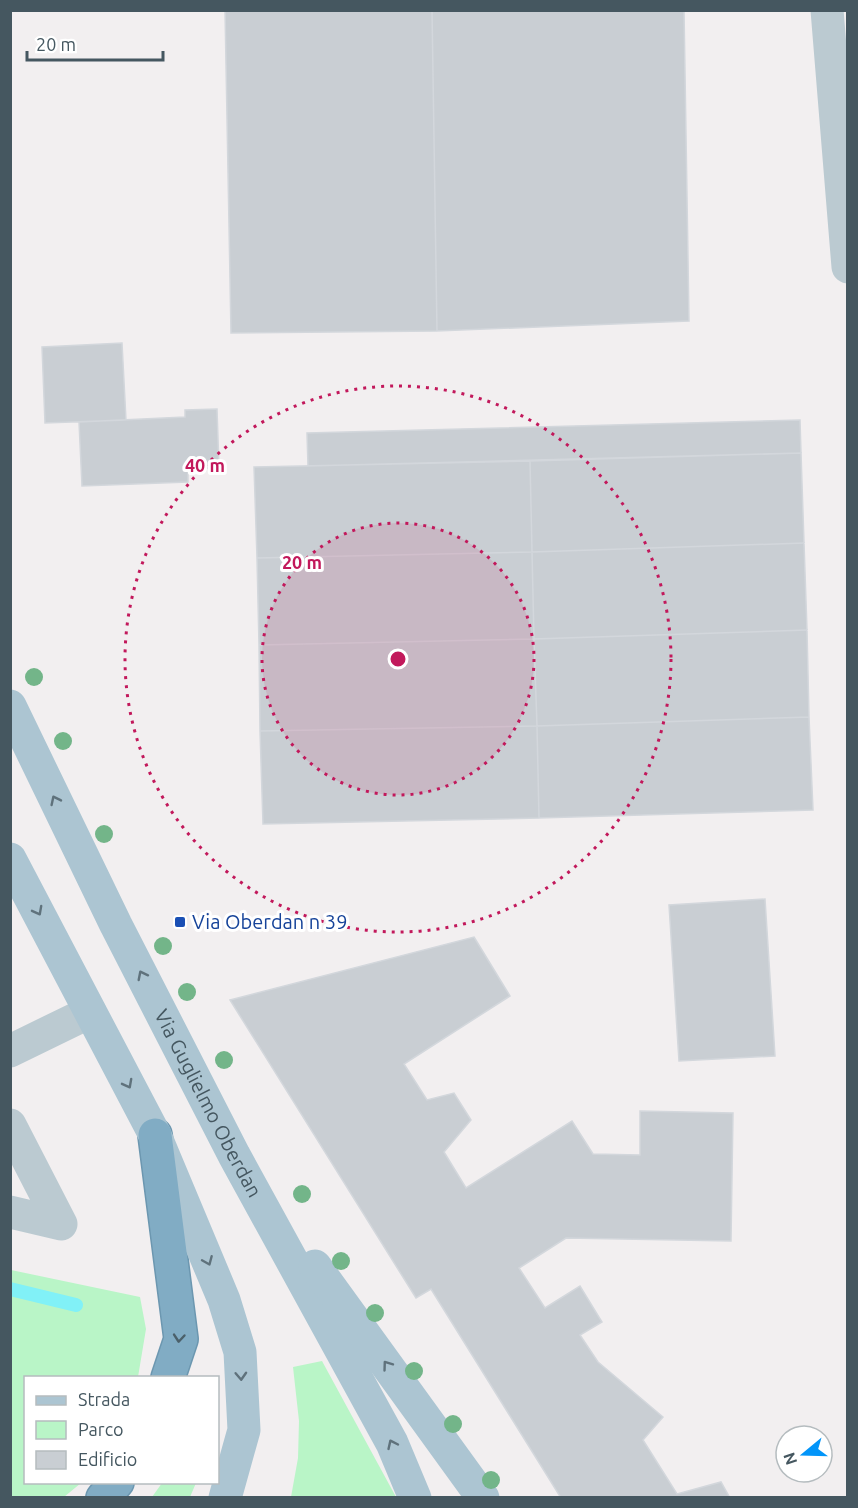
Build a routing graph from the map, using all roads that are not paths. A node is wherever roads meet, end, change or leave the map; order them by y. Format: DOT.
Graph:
graph roads {
  1 [pos="828,10"];
  2 [pos="848,267"];
  3 [pos="10,706"];
  4 [pos="10,859"];
  5 [pos="90,1012"];
  6 [pos="10,1052"];
  7 [pos="10,1125"];
  8 [pos="155,1135"];
  9 [pos="234,1155"];
  10 [pos="10,1212"];
  11 [pos="168,1376"];
  12 [pos="115,1484"];
  13 [pos="104,1497"];
  14 [pos="225,1497"];
  15 [pos="415,1497"];
  16 [pos="483,1497"];
  1 -- 2 [label="street"];
  9 -- 3 [label="main road, Via Guglielmo Oberdan, one-way"];
  4 -- 5 [label="main road, one-way"];
  5 -- 6 [label="street"];
  5 -- 8 [label="main road, one-way"];
  7 -- 10 [label="street"];
  8 -- 11 [label="highway, one-way"];
  8 -- 14 [label="main road, one-way"];
  15 -- 9 [label="main road, Via Guglielmo Oberdan, one-way"];
  16 -- 9 [label="main road, one-way"];
  12 -- 13 [label="highway"];
}
